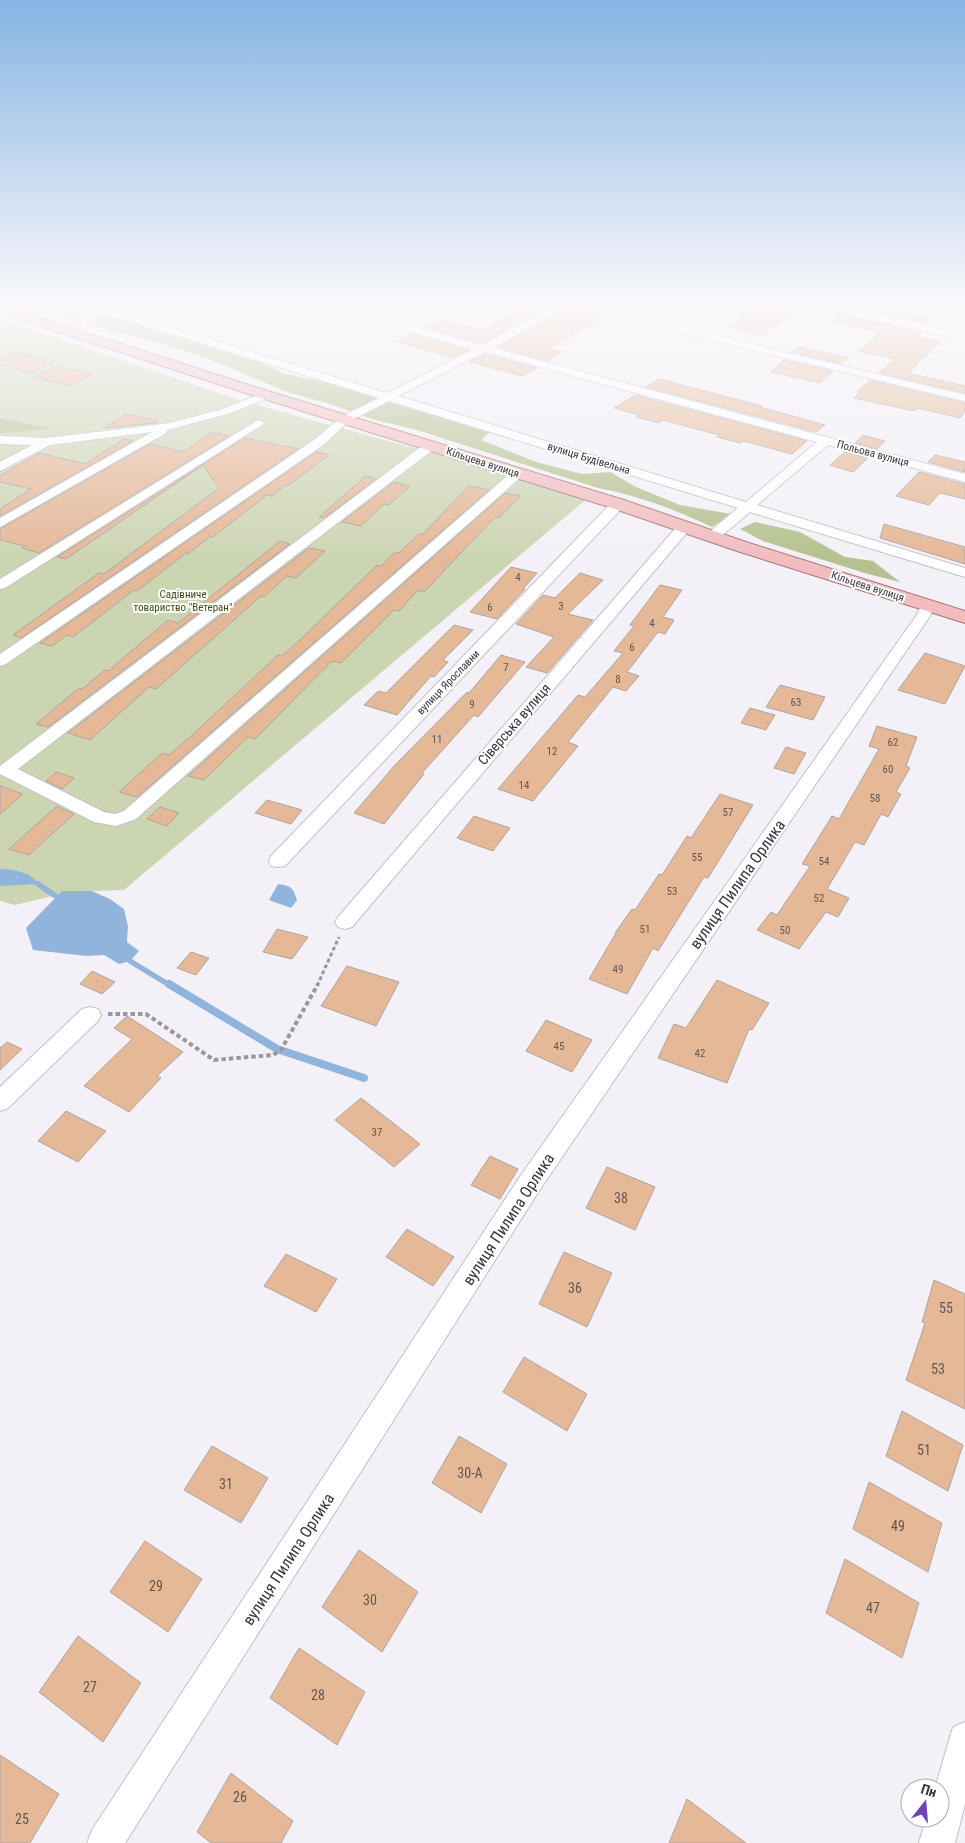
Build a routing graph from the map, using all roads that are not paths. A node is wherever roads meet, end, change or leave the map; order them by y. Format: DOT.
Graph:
graph roads {
  1 [pos="251,390"];
  2 [pos="367,390"];
  3 [pos="403,390"];
  4 [pos="639,390"];
  5 [pos="931,390"];
  6 [pos="266,395"];
  7 [pos="389,397"];
  8 [pos="965,398"];
  9 [pos="345,419"];
  10 [pos="258,423"];
  11 [pos="171,426"];
  12 [pos="0,440"];
  13 [pos="826,441"];
  14 [pos="47,442"];
  15 [pos="431,445"];
  16 [pos="0,467"];
  17 [pos="518,473"];
  18 [pos="965,478"];
  19 [pos="618,504"];
  20 [pos="749,506"];
  21 [pos="0,523"];
  22 [pos="685,526"];
  23 [pos="713,536"];
  24 [pos="965,573"];
  25 [pos="0,585"];
  26 [pos="928,606"];
  27 [pos="965,617"];
  28 [pos="0,661"];
  29 [pos="278,861"];
  30 [pos="344,922"];
  31 [pos="90,1015"];
  32 [pos="0,1101"];
  33 [pos="965,1739"];
  34 [pos="105,1843"];
  35 [pos="937,1843"];
  1 -- 6 [label="main road, Кільцева вулиця"];
  2 -- 7 [label="street, вулиця Будівельна"];
  3 -- 7 [label="street"];
  4 -- 13 [label="street, Польова вулиця"];
  5 -- 8 [label="street"];
  6 -- 9 [label="main road, Кільцева вулиця"];
  6 -- 11 [label="street"];
  7 -- 9 [label="street"];
  7 -- 20 [label="street, вулиця Будівельна"];
  9 -- 15 [label="main road, Кільцева вулиця"];
  9 -- 28 [label="street"];
  10 -- 25 [label="street"];
  11 -- 14 [label="street"];
  11 -- 21 [label="street"];
  12 -- 14 [label="street"];
  13 -- 18 [label="street, Польова вулиця"];
  13 -- 20 [label="street"];
  14 -- 16 [label="street"];
  15 -- 17 [label="main road, Кільцева вулиця"];
  15 -- 17 [label="street"];
  17 -- 19 [label="main road, Кільцева вулиця"];
  19 -- 22 [label="main road, Кільцева вулиця"];
  19 -- 29 [label="street, вулиця Ярославни"];
  20 -- 23 [label="street"];
  20 -- 24 [label="street, вулиця Будівельна"];
  22 -- 23 [label="main road, Кільцева вулиця"];
  22 -- 30 [label="street, Сіверська вулиця"];
  23 -- 26 [label="main road, Кільцева вулиця"];
  26 -- 27 [label="main road, Кільцева вулиця"];
  26 -- 34 [label="street, вулиця Пилипа Орлика"];
  31 -- 32 [label="street"];
  33 -- 35 [label="street"];
}
